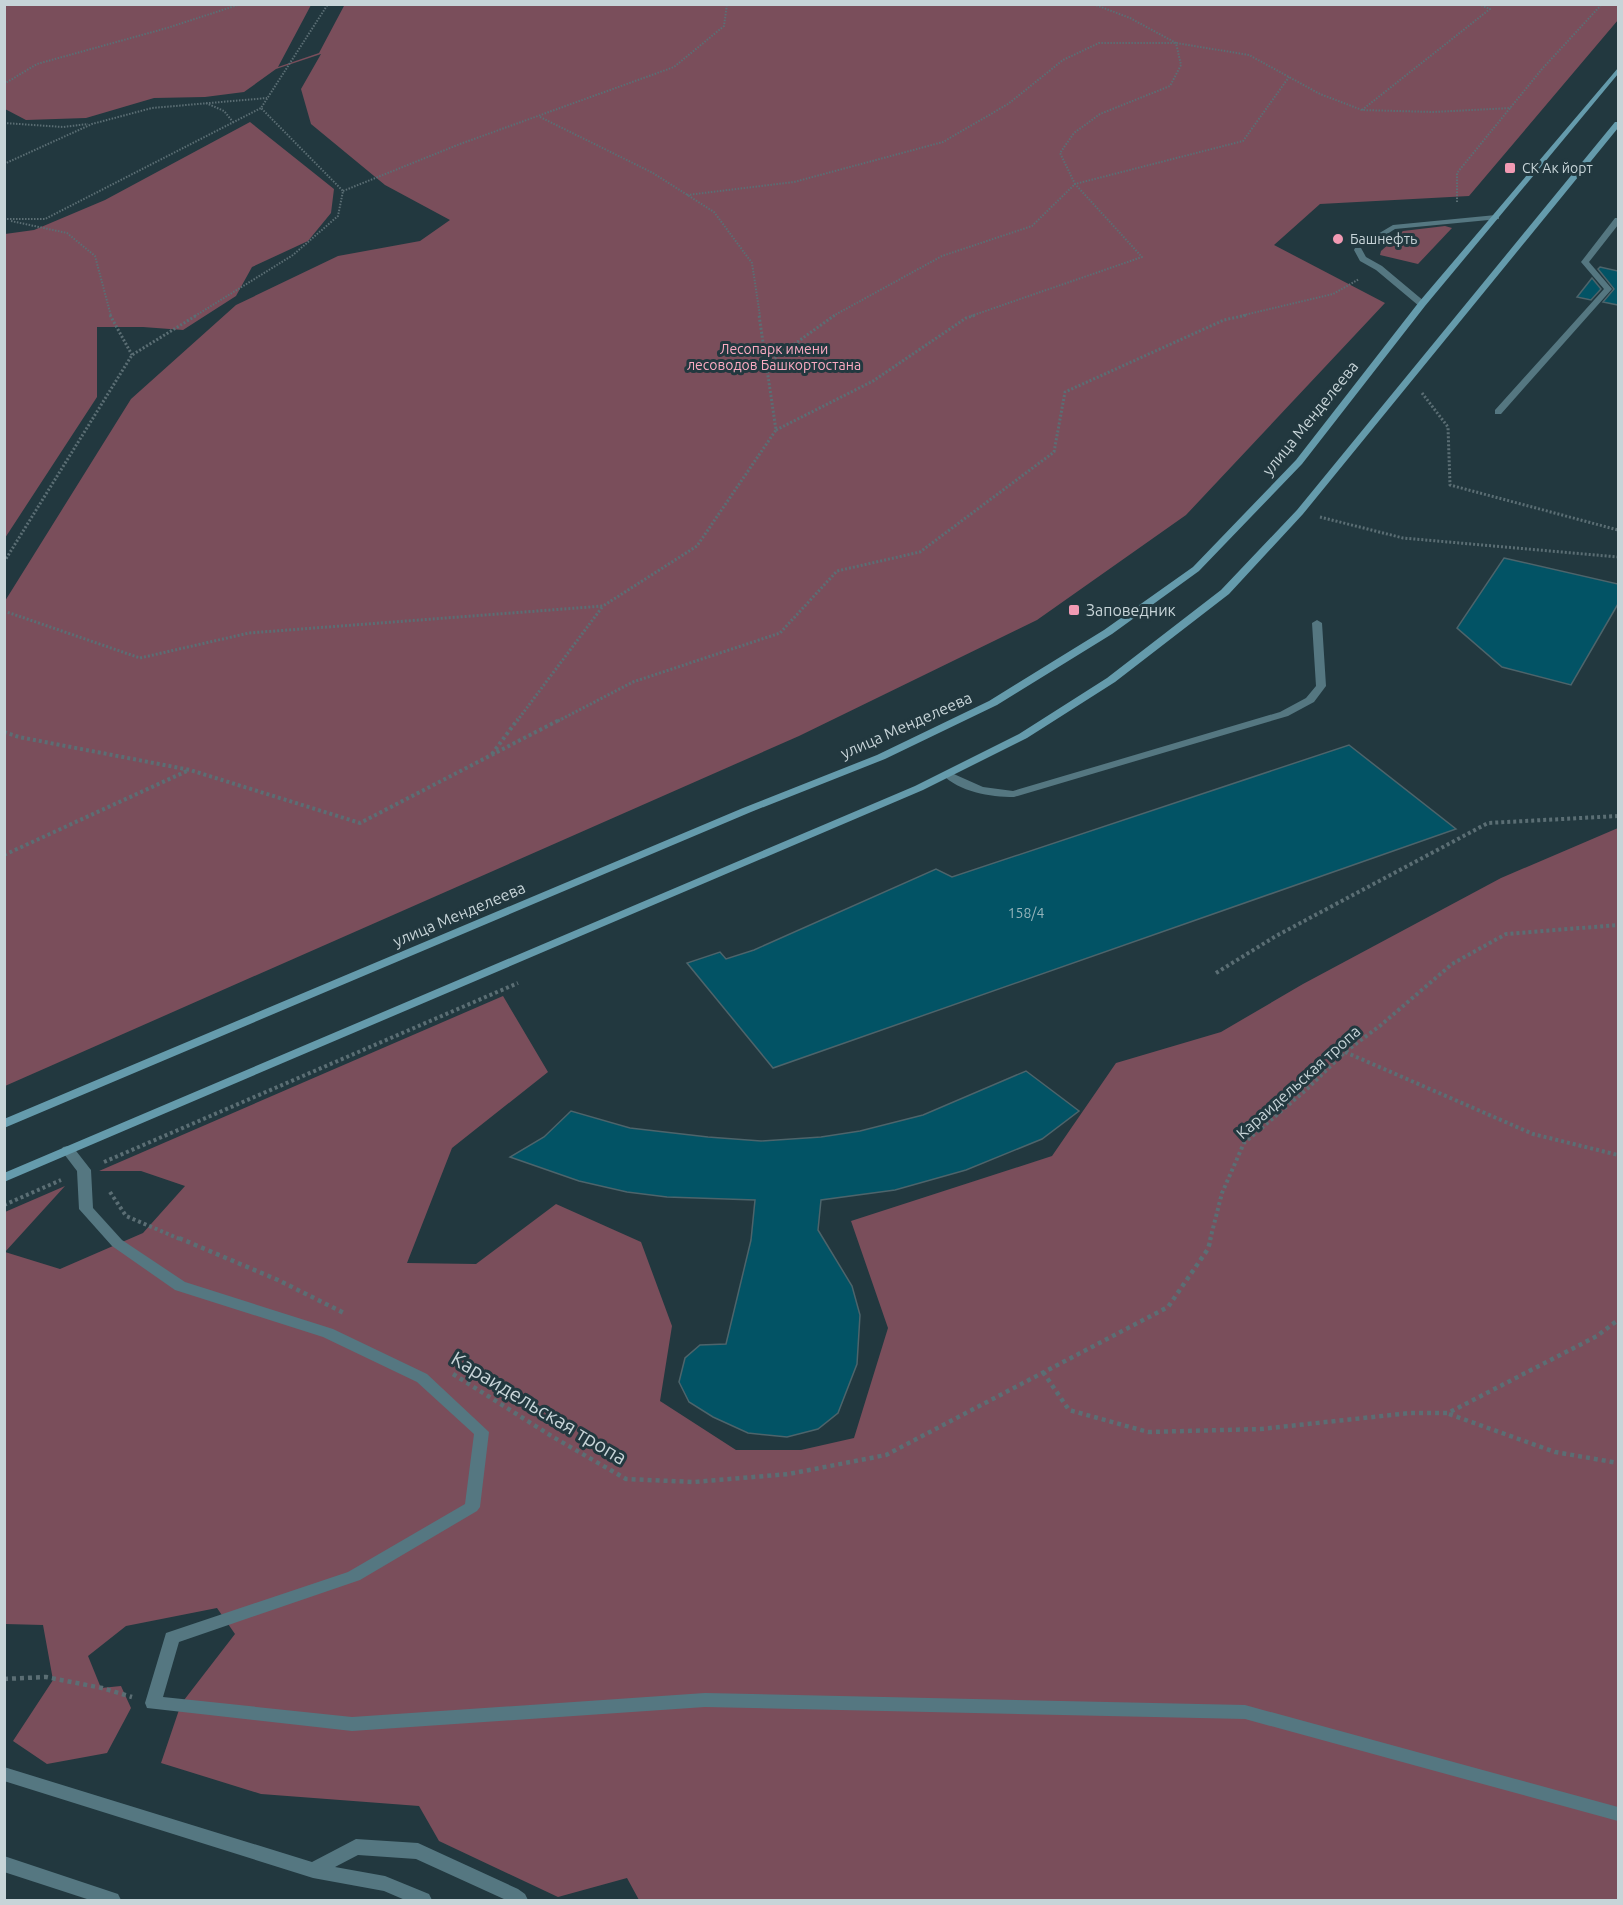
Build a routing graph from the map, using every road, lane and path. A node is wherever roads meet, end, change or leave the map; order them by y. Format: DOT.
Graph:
graph roads {
  1 [pos="241,4"];
  2 [pos="328,4"];
  3 [pos="728,4"];
  4 [pos="1093,4"];
  5 [pos="1478,4"];
  6 [pos="1602,4"];
  7 [pos="1176,43"];
  8 [pos="1618,70"];
  9 [pos="1289,77"];
  10 [pos="4,84"];
  11 [pos="267,98"];
  12 [pos="206,102"];
  13 [pos="261,108"];
  14 [pos="1511,108"];
  15 [pos="1362,110"];
  16 [pos="540,117"];
  17 [pos="233,122"];
  18 [pos="4,123"];
  19 [pos="92,124"];
  20 [pos="1618,124"];
  21 [pos="4,164"];
  22 [pos="1075,184"];
  23 [pos="343,191"];
  24 [pos="687,195"];
  25 [pos="1496,217"];
  26 [pos="4,219"];
  27 [pos="1618,220"];
  28 [pos="1456,221"];
  29 [pos="1370,241"];
  30 [pos="1358,250"];
  31 [pos="1379,268"];
  32 [pos="1422,304"];
  33 [pos="132,355"];
  34 [pos="768,363"];
  35 [pos="1421,392"];
  36 [pos="1498,412"];
  37 [pos="776,430"];
  38 [pos="1300,512"];
  39 [pos="1618,530"];
  40 [pos="1618,557"];
  41 [pos="4,562"];
  42 [pos="603,606"];
  43 [pos="4,611"];
  44 [pos="1317,623"];
  45 [pos="4,732"];
  46 [pos="492,755"];
  47 [pos="190,770"];
  48 [pos="947,774"];
  49 [pos="1618,816"];
  50 [pos="4,855"];
  51 [pos="1618,926"];
  52 [pos="1216,973"];
  53 [pos="1345,1052"];
  54 [pos="4,1124"];
  55 [pos="68,1150"];
  56 [pos="1618,1155"];
  57 [pos="4,1178"];
  58 [pos="106,1186"];
  59 [pos="350,1316"];
  60 [pos="1618,1320"];
  61 [pos="1043,1372"];
  62 [pos="452,1373"];
  63 [pos="1448,1413"];
  64 [pos="1618,1463"];
  65 [pos="4,1679"];
  66 [pos="153,1703"];
  67 [pos="4,1774"];
  68 [pos="1618,1814"];
  69 [pos="4,1863"];
  70 [pos="313,1869"];
  71 [pos="112,1900"];
  72 [pos="423,1900"];
  73 [pos="519,1900"];
  1 -- 10 [label="path"];
  2 -- 11 [label="path"];
  3 -- 16 [label="path"];
  4 -- 7 [label="path"];
  5 -- 15 [label="path"];
  6 -- 14 [label="path"];
  7 -- 9 [label="path"];
  7 -- 22 [label="path"];
  7 -- 24 [label="path"];
  8 -- 25 [label="main road, улица Менделеева"];
  9 -- 15 [label="path"];
  9 -- 22 [label="path"];
  11 -- 12 [label="path"];
  11 -- 13 [label="path"];
  12 -- 17 [label="path"];
  12 -- 19 [label="path"];
  13 -- 17 [label="path"];
  13 -- 23 [label="path"];
  14 -- 15 [label="path"];
  14 -- 28 [label="path"];
  16 -- 23 [label="path"];
  16 -- 24 [label="path"];
  17 -- 26 [label="path"];
  18 -- 19 [label="path"];
  19 -- 21 [label="path"];
  20 -- 38 [label="main road"];
  22 -- 34 [label="path"];
  22 -- 37 [label="path"];
  23 -- 33 [label="path"];
  24 -- 34 [label="path"];
  25 -- 28 [label="street"];
  25 -- 32 [label="main road, улица Менделеева"];
  26 -- 33 [label="path"];
  27 -- 36 [label="street"];
  28 -- 29 [label="street"];
  30 -- 31 [label="street"];
  31 -- 32 [label="street"];
  31 -- 46 [label="path"];
  32 -- 54 [label="main road, улица Менделеева"];
  33 -- 41 [label="path"];
  34 -- 37 [label="path"];
  35 -- 39 [label="path"];
  37 -- 42 [label="path"];
  38 -- 40 [label="path"];
  38 -- 48 [label="main road"];
  42 -- 43 [label="path"];
  42 -- 46 [label="path"];
  44 -- 48 [label="street"];
  45 -- 47 [label="path"];
  46 -- 47 [label="path"];
  47 -- 50 [label="path"];
  48 -- 55 [label="main road"];
  49 -- 52 [label="path"];
  51 -- 53 [label="path, Караидельская тропа"];
  53 -- 56 [label="path"];
  53 -- 61 [label="path, Караидельская тропа"];
  55 -- 57 [label="main road"];
  55 -- 66 [label="street"];
  58 -- 59 [label="path"];
  60 -- 63 [label="path"];
  61 -- 62 [label="path, Караидельская тропа"];
  61 -- 63 [label="path"];
  63 -- 64 [label="path"];
  65 -- 66 [label="path"];
  66 -- 68 [label="street"];
  67 -- 70 [label="street"];
  69 -- 71 [label="street"];
  70 -- 72 [label="street"];
  70 -- 73 [label="street"];
}
